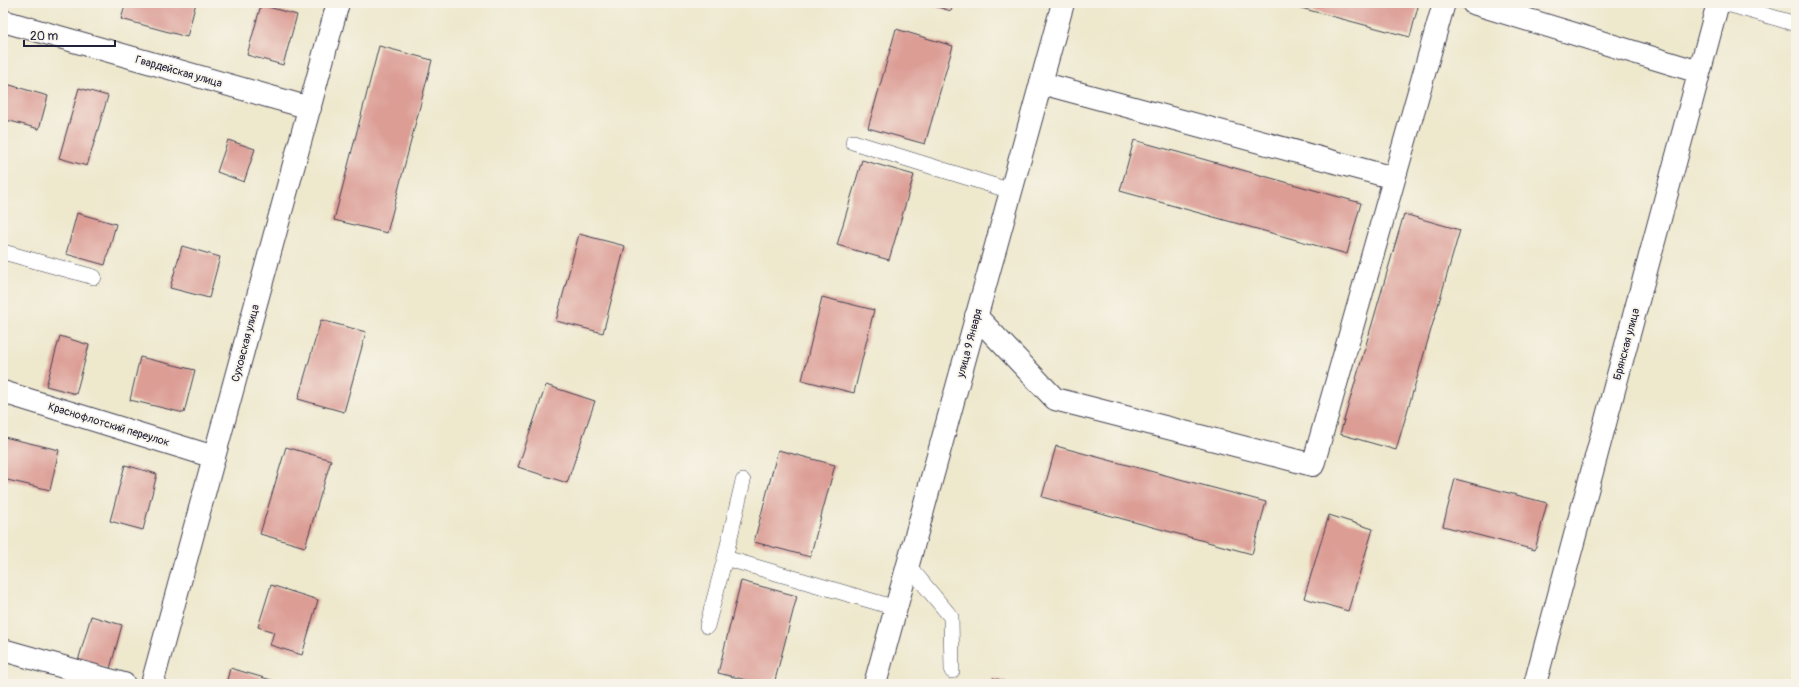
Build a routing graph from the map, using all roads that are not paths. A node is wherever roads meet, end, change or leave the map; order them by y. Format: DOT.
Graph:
graph roads {
  1 [pos="338,3"];
  2 [pos="1063,3"];
  3 [pos="1444,3"];
  4 [pos="1473,3"];
  5 [pos="1718,3"];
  6 [pos="1724,3"];
  7 [pos="3,21"];
  8 [pos="1796,24"];
  9 [pos="1700,72"];
  10 [pos="1041,83"];
  11 [pos="310,108"];
  12 [pos="853,142"];
  13 [pos="1394,178"];
  14 [pos="1011,191"];
  15 [pos="3,252"];
  16 [pos="94,277"];
  17 [pos="976,316"];
  18 [pos="3,392"];
  19 [pos="214,457"];
  20 [pos="743,481"];
  21 [pos="725,558"];
  22 [pos="908,565"];
  23 [pos="896,608"];
  24 [pos="707,626"];
  25 [pos="3,650"];
  26 [pos="952,672"];
  27 [pos="124,684"];
  28 [pos="152,684"];
  29 [pos="875,684"];
  30 [pos="1535,684"];
  1 -- 11 [label="street, Суховская улица"];
  2 -- 10 [label="street, улица 9 Января"];
  3 -- 13 [label="street"];
  4 -- 9 [label="street"];
  5 -- 9 [label="street, Брянская улица"];
  6 -- 8 [label="lane"];
  7 -- 11 [label="street, Гвардейская улица"];
  9 -- 30 [label="street, Брянская улица"];
  10 -- 13 [label="street"];
  10 -- 14 [label="street, улица 9 Января"];
  11 -- 19 [label="street, Суховская улица"];
  12 -- 14 [label="lane"];
  13 -- 17 [label="street"];
  14 -- 17 [label="street, улица 9 Января"];
  15 -- 16 [label="lane"];
  17 -- 22 [label="street, улица 9 Января"];
  18 -- 19 [label="street, Краснофлотский переулок"];
  19 -- 28 [label="street, Суховская улица"];
  20 -- 21 [label="lane"];
  21 -- 23 [label="lane"];
  21 -- 24 [label="lane"];
  22 -- 23 [label="street, улица 9 Января"];
  22 -- 26 [label="lane"];
  23 -- 29 [label="street, улица 9 Января"];
  25 -- 27 [label="street"];
}
